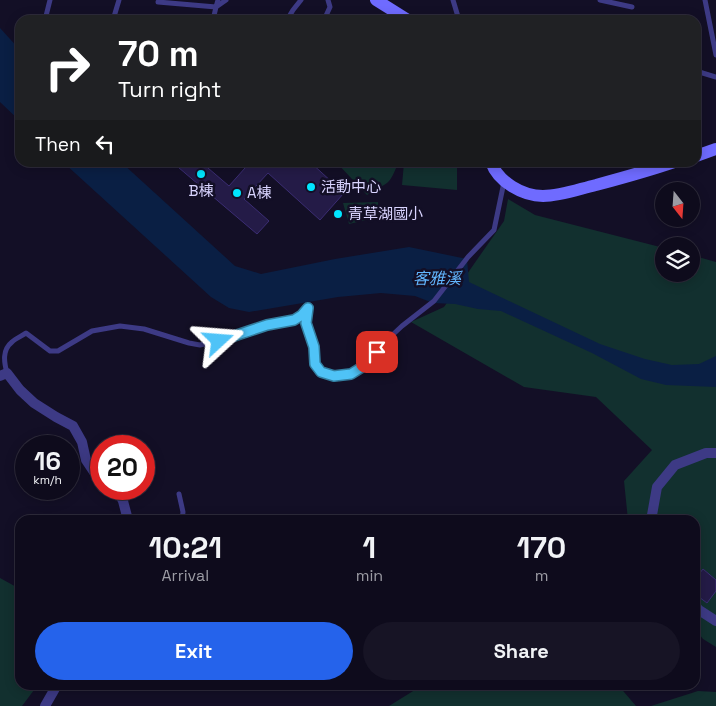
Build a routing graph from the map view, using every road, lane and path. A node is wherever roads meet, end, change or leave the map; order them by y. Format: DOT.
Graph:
graph roads {
  1 [pos="50,0"];
  2 [pos="120,0"];
  3 [pos="218,0"];
  4 [pos="226,0"];
  5 [pos="301,0"];
  6 [pos="328,0"];
  7 [pos="376,0"];
  8 [pos="453,0"];
  9 [pos="600,0"];
  10 [pos="705,0"];
  11 [pos="158,2"];
  12 [pos="216,7"];
  13 [pos="632,7"];
  14 [pos="46,15"];
  15 [pos="115,15"];
  16 [pos="214,15"];
  17 [pos="290,15"];
  18 [pos="326,15"];
  19 [pos="400,15"];
  20 [pos="458,15"];
  21 [pos="716,55"];
  22 [pos="701,72"];
  23 [pos="716,77"];
  24 [pos="716,149"];
  25 [pos="701,154"];
  26 [pos="493,167"];
  27 [pos="656,167"];
  28 [pos="504,182"];
  29 [pos="4,374"];
  30 [pos="716,453"];
  31 [pos="90,466"];
  32 [pos="179,494"];
  33 [pos="122,500"];
  34 [pos="127,515"];
  35 [pos="183,515"];
  36 [pos="652,515"];
  37 [pos="700,611"];
  38 [pos="716,621"];
  39 [pos="54,690"];
  40 [pos="46,706"];
  1 -- 14 [label="lane"];
  2 -- 15 [label="lane"];
  3 -- 12 [label="lane"];
  4 -- 12 [label="lane"];
  5 -- 17 [label="lane"];
  6 -- 18 [label="lane"];
  7 -- 19 [label="street"];
  8 -- 20 [label="lane"];
  9 -- 13 [label="lane"];
  10 -- 21 [label="lane"];
  11 -- 12 [label="lane"];
  12 -- 16 [label="lane"];
  22 -- 23 [label="lane"];
  24 -- 25 [label="street"];
  26 -- 28 [label="street"];
  27 -- 28 [label="street"];
  28 -- 29 [label="lane"];
  29 -- 31 [label="street"];
  30 -- 36 [label="street"];
  32 -- 35 [label="lane"];
  33 -- 34 [label="street"];
  37 -- 38 [label="street"];
  39 -- 40 [label="street"];
}
